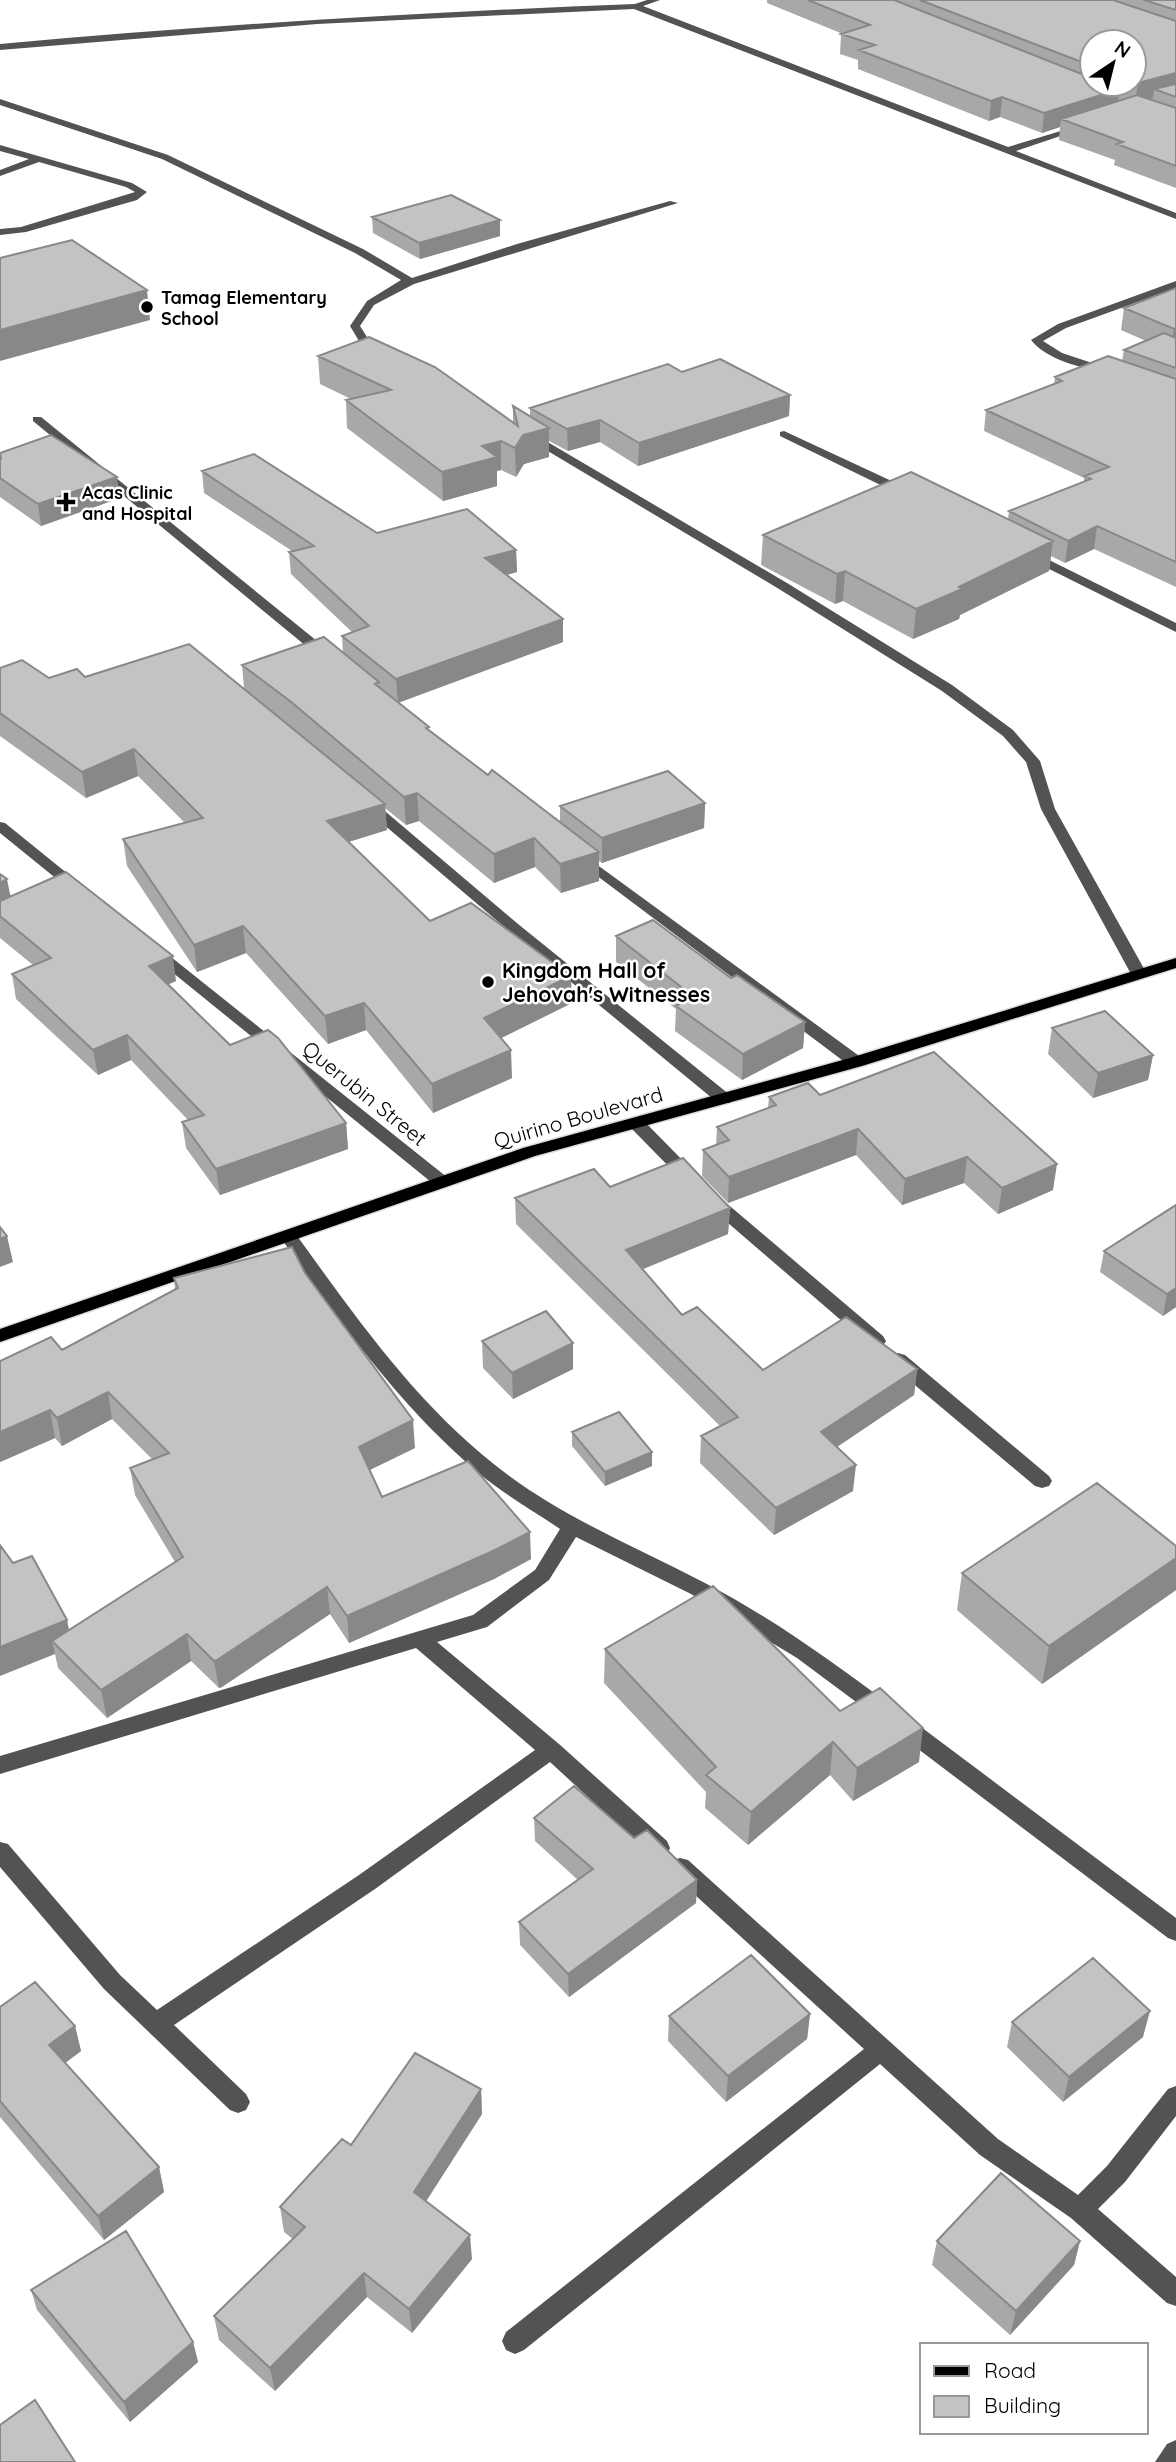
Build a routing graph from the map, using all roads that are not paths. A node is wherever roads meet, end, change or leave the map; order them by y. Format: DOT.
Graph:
graph roads {
  1 [pos="656,0"];
  2 [pos="635,6"];
  3 [pos="0,47"];
  4 [pos="0,102"];
  5 [pos="1095,122"];
  6 [pos="0,148"];
  7 [pos="1006,151"];
  8 [pos="37,159"];
  9 [pos="0,173"];
  10 [pos="673,203"];
  11 [pos="1176,216"];
  12 [pos="0,232"];
  13 [pos="410,282"];
  14 [pos="1176,285"];
  15 [pos="391,354"];
  16 [pos="1116,374"];
  17 [pos="37,419"];
  18 [pos="518,429"];
  19 [pos="784,434"];
  20 [pos="914,496"];
  21 [pos="1021,550"];
  22 [pos="1176,628"];
  23 [pos="340,666"];
  24 [pos="358,795"];
  25 [pos="0,826"];
  26 [pos="567,846"];
  27 [pos="97,904"];
  28 [pos="140,939"];
  29 [pos="1176,963"];
  30 [pos="1139,974"];
  31 [pos="856,1062"];
  32 [pos="724,1099"];
  33 [pos="636,1123"];
  34 [pos="442,1182"];
  35 [pos="289,1237"];
  36 [pos="0,1336"];
  37 [pos="1042,1481"];
  38 [pos="572,1528"];
  39 [pos="419,1639"];
  40 [pos="551,1750"];
  41 [pos="0,1765"];
  42 [pos="0,1851"];
  43 [pos="1176,1931"];
  44 [pos="156,2024"];
  45 [pos="880,2050"];
  46 [pos="1176,2097"];
  47 [pos="238,2102"];
  48 [pos="1080,2210"];
  49 [pos="1176,2294"];
  50 [pos="514,2342"];
  51 [pos="1176,2453"];
  52 [pos="1168,2462"];
  1 -- 2 [label="street"];
  2 -- 3 [label="street"];
  2 -- 7 [label="street"];
  4 -- 13 [label="street"];
  5 -- 7 [label="street"];
  6 -- 8 [label="street"];
  7 -- 11 [label="street"];
  8 -- 9 [label="street"];
  8 -- 12 [label="street"];
  10 -- 13 [label="street"];
  13 -- 15 [label="street"];
  14 -- 16 [label="street"];
  17 -- 23 [label="street"];
  18 -- 30 [label="street"];
  19 -- 20 [label="street"];
  21 -- 22 [label="street"];
  24 -- 32 [label="street"];
  25 -- 27 [label="street"];
  26 -- 31 [label="street"];
  28 -- 34 [label="street, Querubin Street"];
  29 -- 30 [label="main road, Quirino Boulevard"];
  30 -- 31 [label="main road, Quirino Boulevard"];
  31 -- 32 [label="main road, Quirino Boulevard"];
  32 -- 33 [label="main road, Quirino Boulevard"];
  33 -- 34 [label="main road, Quirino Boulevard"];
  33 -- 37 [label="street"];
  34 -- 35 [label="main road, Quirino Boulevard"];
  35 -- 36 [label="main road, Quirino Boulevard"];
  35 -- 38 [label="street"];
  38 -- 39 [label="street"];
  38 -- 43 [label="street"];
  39 -- 40 [label="street"];
  39 -- 41 [label="street"];
  40 -- 44 [label="street"];
  40 -- 45 [label="street"];
  42 -- 44 [label="street"];
  44 -- 47 [label="street"];
  45 -- 48 [label="street"];
  45 -- 50 [label="street"];
  46 -- 48 [label="street"];
  48 -- 49 [label="street"];
  51 -- 52 [label="street"];
}
